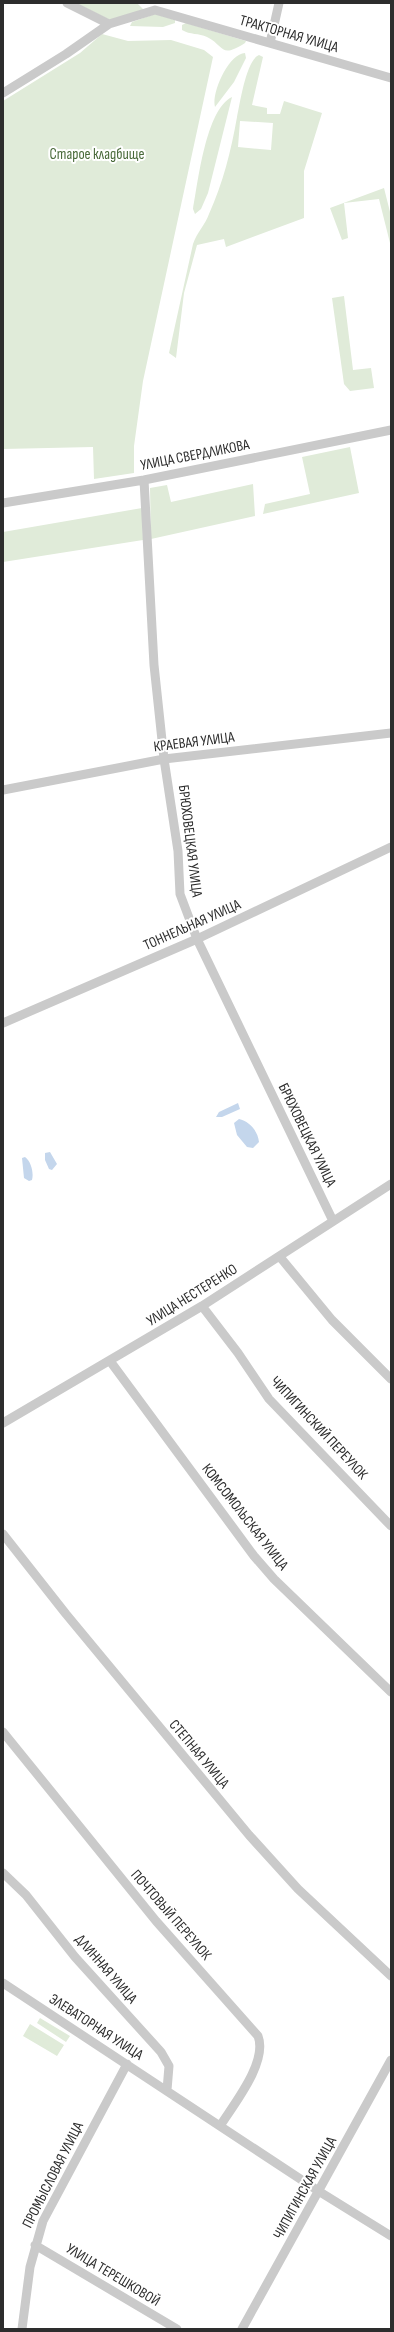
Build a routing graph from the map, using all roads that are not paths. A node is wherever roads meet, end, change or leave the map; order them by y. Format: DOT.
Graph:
graph roads {
  1 [pos="67,3"];
  2 [pos="279,3"];
  3 [pos="109,24"];
  4 [pos="270,43"];
  5 [pos="391,78"];
  6 [pos="3,94"];
  7 [pos="391,430"];
  8 [pos="144,480"];
  9 [pos="3,503"];
  10 [pos="391,733"];
  11 [pos="164,759"];
  12 [pos="3,790"];
  13 [pos="391,847"];
  14 [pos="197,939"];
  15 [pos="3,1023"];
  16 [pos="391,1184"];
  17 [pos="333,1221"];
  18 [pos="280,1257"];
  19 [pos="202,1306"];
  20 [pos="110,1361"];
  21 [pos="391,1379"];
  22 [pos="3,1423"];
  23 [pos="391,1526"];
  24 [pos="3,1534"];
  25 [pos="391,1692"];
  26 [pos="3,1732"];
  27 [pos="3,1873"];
  28 [pos="391,1976"];
  29 [pos="3,1983"];
  30 [pos="391,2060"];
  31 [pos="127,2064"];
  32 [pos="171,2093"];
  33 [pos="220,2126"];
  34 [pos="320,2192"];
  35 [pos="391,2236"];
  36 [pos="35,2245"];
  37 [pos="22,2329"];
  38 [pos="177,2329"];
  39 [pos="242,2329"];
  1 -- 3 [label="street"];
  2 -- 4 [label="street"];
  3 -- 4 [label="street, ТРАКТОРНАЯ УЛИЦА"];
  3 -- 6 [label="street, ТРАКТОРНАЯ УЛИЦА"];
  4 -- 5 [label="street, ТРАКТОРНАЯ УЛИЦА"];
  7 -- 8 [label="street, УЛИЦА СВЕРДЛИКОВА"];
  8 -- 9 [label="street, УЛИЦА СВЕРДЛИКОВА"];
  8 -- 11 [label="street, БРЮХОВЕЦКАЯ УЛИЦА"];
  10 -- 11 [label="street, КРАЕВАЯ УЛИЦА"];
  11 -- 12 [label="street, КРАЕВАЯ УЛИЦА"];
  11 -- 14 [label="street, БРЮХОВЕЦКАЯ УЛИЦА"];
  13 -- 14 [label="street, ТОННЕЛЬНАЯ УЛИЦА"];
  14 -- 15 [label="street, ТОННЕЛЬНАЯ УЛИЦА"];
  14 -- 17 [label="street, БРЮХОВЕЦКАЯ УЛИЦА"];
  16 -- 17 [label="street, УЛИЦА НЕСТЕРЕНКО"];
  17 -- 18 [label="street, УЛИЦА НЕСТЕРЕНКО"];
  18 -- 19 [label="street, УЛИЦА НЕСТЕРЕНКО"];
  18 -- 21 [label="street"];
  19 -- 20 [label="street, УЛИЦА НЕСТЕРЕНКО"];
  19 -- 23 [label="street, ЧИПИГИНСКИЙ ПЕРЕУЛОК"];
  20 -- 22 [label="street, УЛИЦА НЕСТЕРЕНКО"];
  20 -- 25 [label="street, КОМСОМОЛЬСКАЯ УЛИЦА"];
  24 -- 28 [label="street, СТЕПНАЯ УЛИЦА"];
  26 -- 33 [label="street, ПОЧТОВЫЙ ПЕРЕУЛОК"];
  27 -- 32 [label="street, ДЛИННАЯ УЛИЦА"];
  29 -- 31 [label="street, ЭЛЕВАТОРНАЯ УЛИЦА"];
  30 -- 34 [label="street, ЧИПИГИНСКАЯ УЛИЦА"];
  31 -- 32 [label="street, ЭЛЕВАТОРНАЯ УЛИЦА"];
  31 -- 36 [label="street, ПРОМЫСЛОВАЯ УЛИЦА"];
  32 -- 33 [label="street"];
  33 -- 34 [label="street"];
  34 -- 35 [label="street"];
  34 -- 39 [label="street, ЧИПИГИНСКАЯ УЛИЦА"];
  36 -- 37 [label="street, ПРОМЫСЛОВАЯ УЛИЦА"];
  36 -- 38 [label="street, УЛИЦА ТЕРЕШКОВОЙ"];
}
